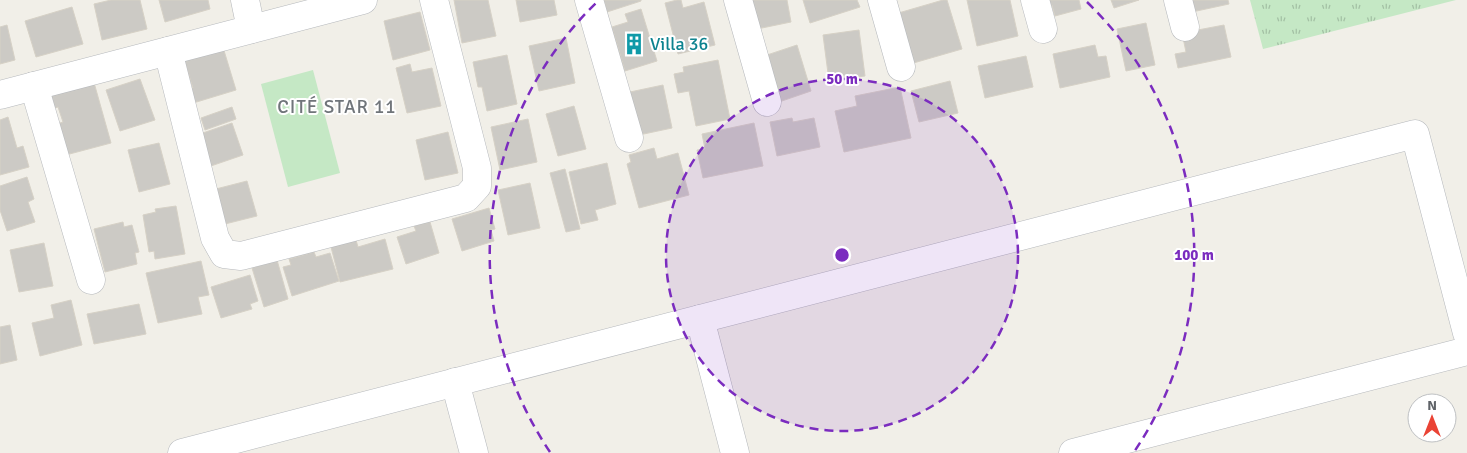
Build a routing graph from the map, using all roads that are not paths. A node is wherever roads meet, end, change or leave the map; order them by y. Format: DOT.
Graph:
graph roads {
  1 [pos="245,0"];
  2 [pos="363,0"];
  3 [pos="434,0"];
  4 [pos="588,0"];
  5 [pos="738,0"];
  6 [pos="882,0"];
  7 [pos="1035,0"];
  8 [pos="1178,0"];
  9 [pos="1185,27"];
  10 [pos="251,30"];
  11 [pos="1043,30"];
  12 [pos="168,51"];
  13 [pos="901,67"];
  14 [pos="34,86"];
  15 [pos="0,95"];
  16 [pos="767,102"];
  17 [pos="629,138"];
  18 [pos="91,280"];
  19 [pos="700,319"];
  20 [pos="1467,334"];
  21 [pos="1467,351"];
  22 [pos="455,382"];
  23 [pos="182,453"];
  24 [pos="474,453"];
  25 [pos="735,453"];
  26 [pos="1074,453"];
  1 -- 10 [label="street"];
  2 -- 10 [label="street"];
  3 -- 12 [label="street"];
  4 -- 17 [label="street"];
  5 -- 16 [label="street"];
  6 -- 13 [label="street"];
  7 -- 11 [label="street"];
  8 -- 9 [label="street"];
  10 -- 12 [label="street"];
  12 -- 14 [label="street"];
  14 -- 15 [label="street"];
  14 -- 18 [label="street"];
  19 -- 20 [label="street"];
  19 -- 22 [label="street"];
  19 -- 25 [label="street"];
  21 -- 26 [label="street"];
  22 -- 23 [label="street"];
  22 -- 24 [label="street"];
}
